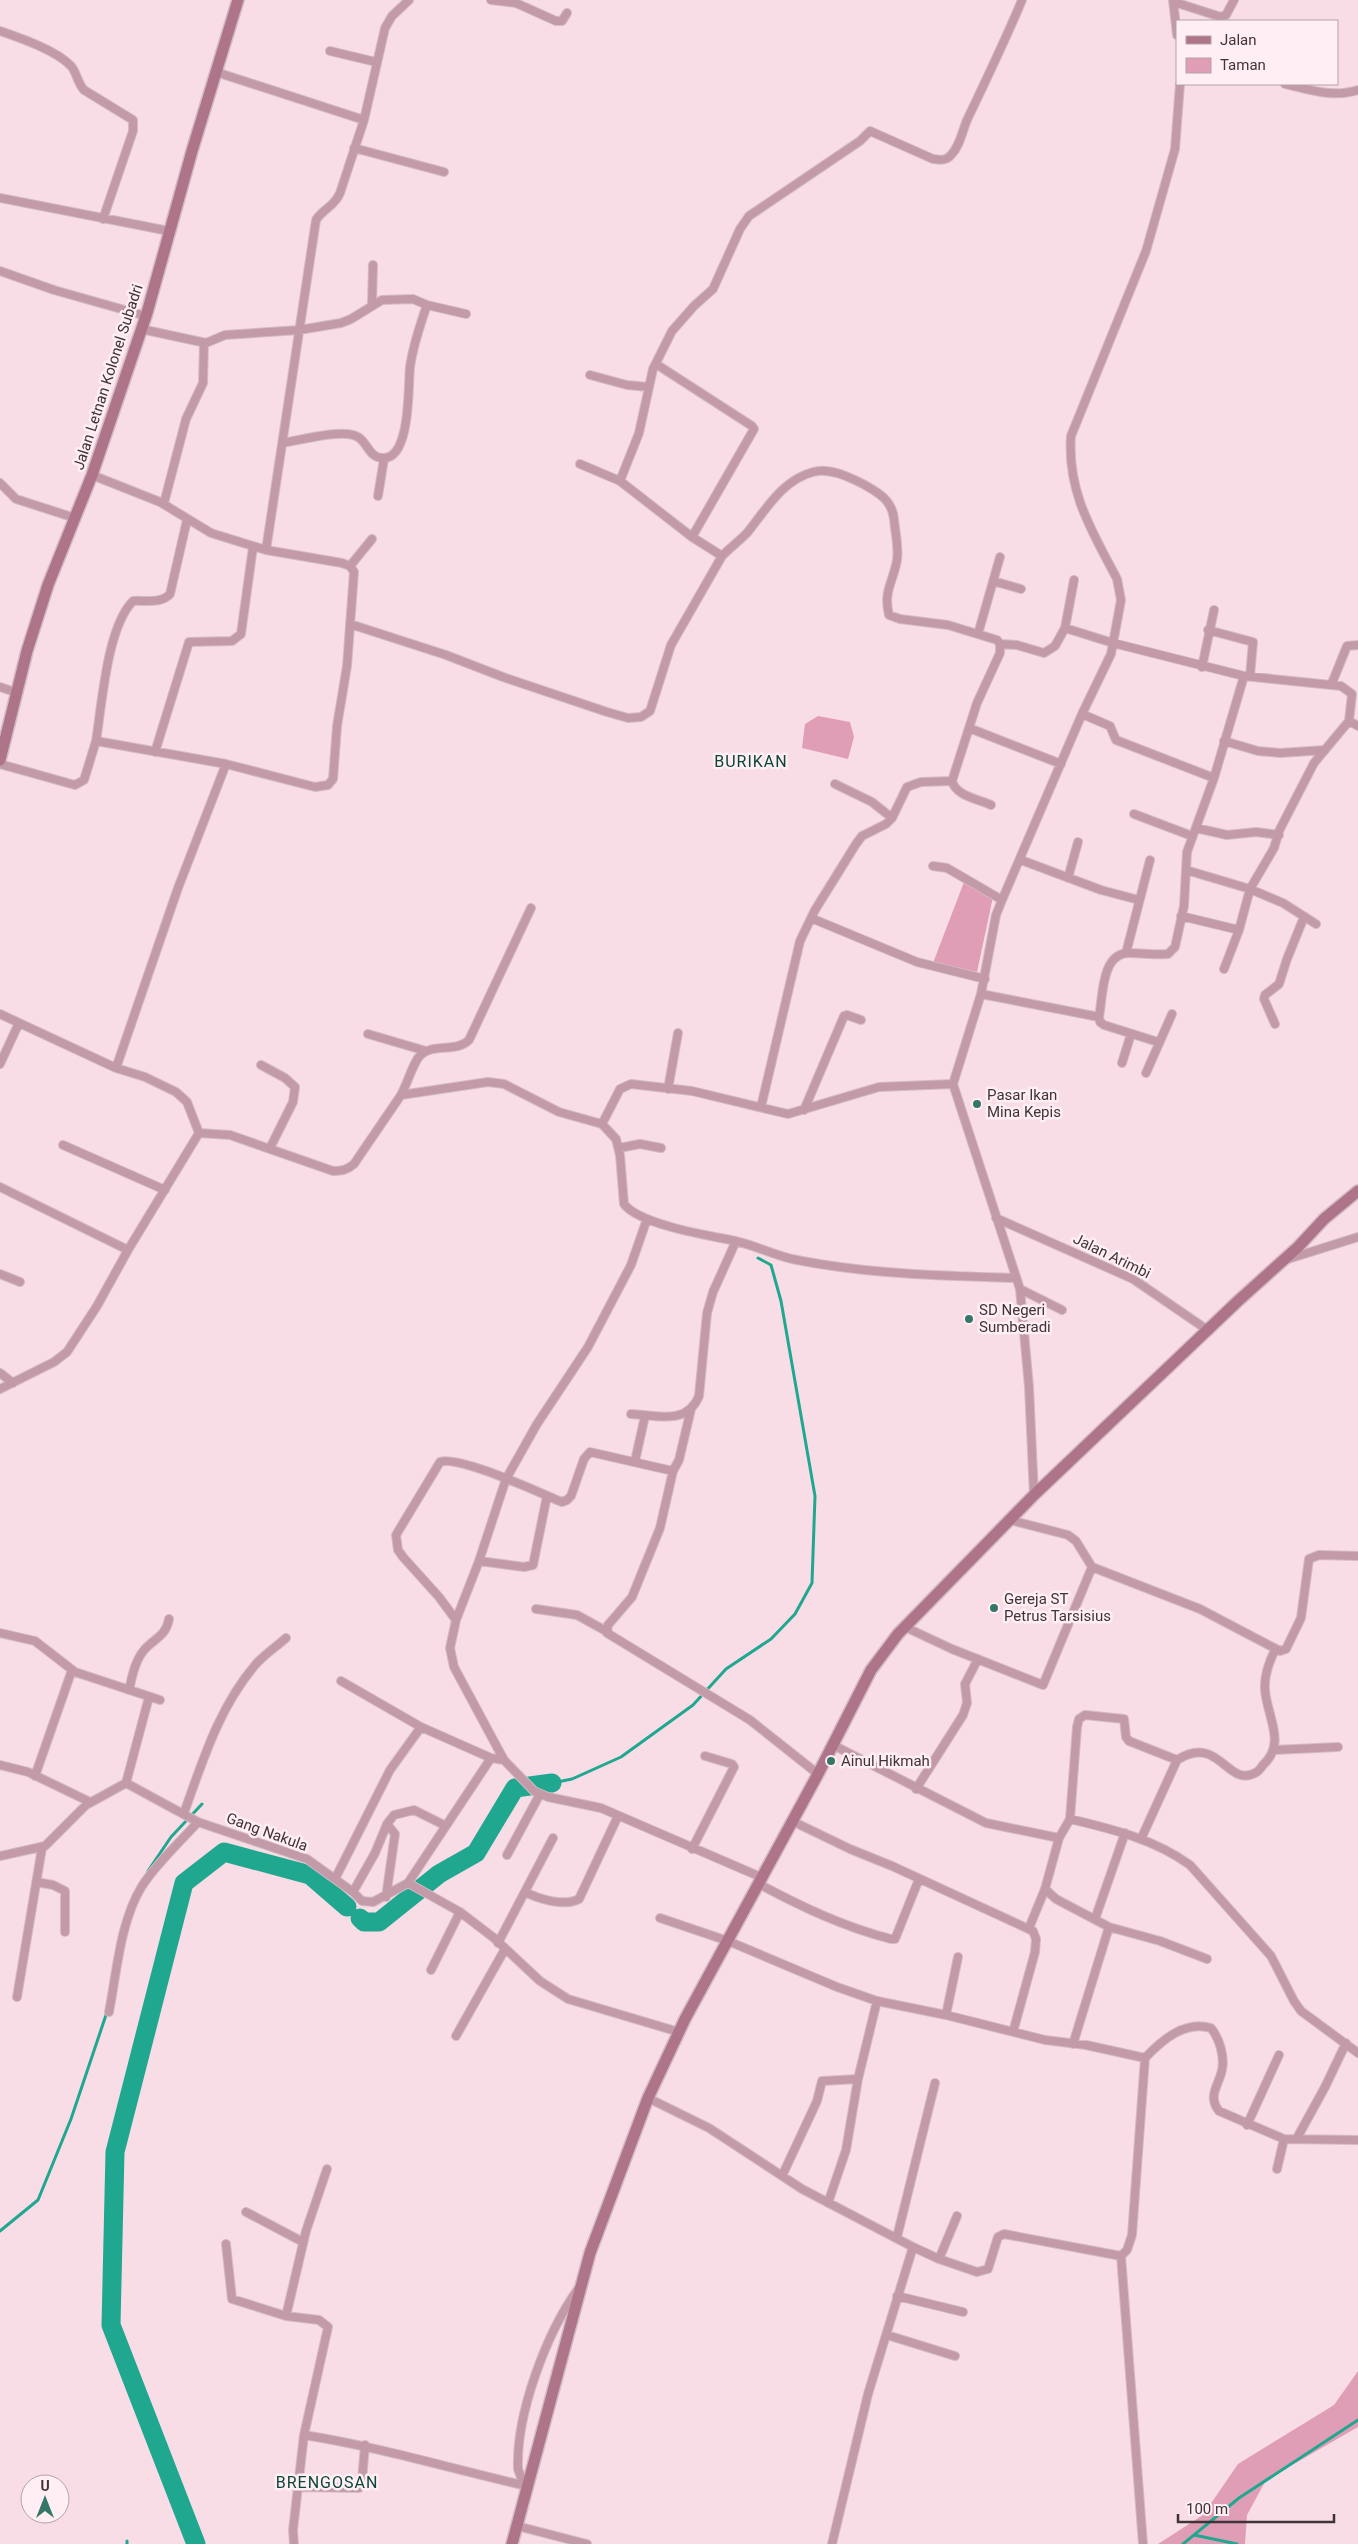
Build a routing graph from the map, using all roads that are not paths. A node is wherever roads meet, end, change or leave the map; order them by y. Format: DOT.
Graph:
graph roads {
  1 [pos="238,0"];
  2 [pos="409,0"];
  3 [pos="492,0"];
  4 [pos="1022,0"];
  5 [pos="1234,0"];
  6 [pos="1174,1"];
  7 [pos="567,13"];
  8 [pos="1176,24"];
  9 [pos="0,31"];
  10 [pos="330,51"];
  11 [pos="376,62"];
  12 [pos="216,72"];
  13 [pos="1180,85"];
  14 [pos="1290,85"];
  15 [pos="1358,90"];
  16 [pos="364,120"];
  17 [pos="354,148"];
  18 [pos="444,172"];
  19 [pos="0,198"];
  20 [pos="103,219"];
  21 [pos="169,231"];
  22 [pos="373,265"];
  23 [pos="0,271"];
  24 [pos="372,304"];
  25 [pos="426,305"];
  26 [pos="466,314"];
  27 [pos="146,316"];
  28 [pos="141,329"];
  29 [pos="300,330"];
  30 [pos="204,343"];
  31 [pos="656,364"];
  32 [pos="590,375"];
  33 [pos="648,387"];
  34 [pos="283,442"];
  35 [pos="384,458"];
  36 [pos="580,464"];
  37 [pos="92,475"];
  38 [pos="620,481"];
  39 [pos="0,483"];
  40 [pos="378,496"];
  41 [pos="164,504"];
  42 [pos="75,518"];
  43 [pos="187,520"];
  44 [pos="692,537"];
  45 [pos="372,539"];
  46 [pos="253,547"];
  47 [pos="266,550"];
  48 [pos="722,556"];
  49 [pos="1000,556"];
  50 [pos="350,566"];
  51 [pos="1074,580"];
  52 [pos="993,581"];
  53 [pos="1021,589"];
  54 [pos="1214,610"];
  55 [pos="350,624"];
  56 [pos="1065,628"];
  57 [pos="1208,630"];
  58 [pos="978,634"];
  59 [pos="1000,644"];
  60 [pos="1113,644"];
  61 [pos="1358,644"];
  62 [pos="1202,667"];
  63 [pos="1247,676"];
  64 [pos="1332,684"];
  65 [pos="0,687"];
  66 [pos="18,693"];
  67 [pos="1082,714"];
  68 [pos="1349,721"];
  69 [pos="1358,726"];
  70 [pos="969,728"];
  71 [pos="96,741"];
  72 [pos="1224,742"];
  73 [pos="1325,750"];
  74 [pos="155,752"];
  75 [pos="0,762"];
  76 [pos="226,764"];
  77 [pos="1061,764"];
  78 [pos="1214,778"];
  79 [pos="952,781"];
  80 [pos="835,784"];
  81 [pos="991,804"];
  82 [pos="1134,814"];
  83 [pos="892,818"];
  84 [pos="1196,828"];
  85 [pos="1279,835"];
  86 [pos="1192,836"];
  87 [pos="1078,842"];
  88 [pos="1021,860"];
  89 [pos="1150,860"];
  90 [pos="933,866"];
  91 [pos="1186,870"];
  92 [pos="1068,878"];
  93 [pos="1250,889"];
  94 [pos="1002,900"];
  95 [pos="1139,900"];
  96 [pos="531,908"];
  97 [pos="1181,916"];
  98 [pos="1304,917"];
  99 [pos="812,918"];
  100 [pos="1316,924"];
  101 [pos="1239,930"];
  102 [pos="1126,953"];
  103 [pos="1224,969"];
  104 [pos="985,979"];
  105 [pos="981,994"];
  106 [pos="0,1014"];
  107 [pos="1172,1014"];
  108 [pos="1099,1017"];
  109 [pos="861,1020"];
  110 [pos="19,1023"];
  111 [pos="1275,1024"];
  112 [pos="678,1033"];
  113 [pos="368,1034"];
  114 [pos="1131,1034"];
  115 [pos="1158,1042"];
  116 [pos="426,1051"];
  117 [pos="1122,1063"];
  118 [pos="0,1064"];
  119 [pos="261,1065"];
  120 [pos="116,1068"];
  121 [pos="1146,1073"];
  122 [pos="953,1084"];
  123 [pos="668,1089"];
  124 [pos="402,1095"];
  125 [pos="761,1107"];
  126 [pos="804,1110"];
  127 [pos="602,1124"];
  128 [pos="199,1133"];
  129 [pos="63,1146"];
  130 [pos="270,1148"];
  131 [pos="619,1148"];
  132 [pos="661,1148"];
  133 [pos="0,1186"];
  134 [pos="165,1190"];
  135 [pos="1358,1191"];
  136 [pos="996,1218"];
  137 [pos="647,1219"];
  138 [pos="1358,1237"];
  139 [pos="736,1241"];
  140 [pos="128,1250"];
  141 [pos="1284,1260"];
  142 [pos="0,1274"];
  143 [pos="1016,1278"];
  144 [pos="20,1282"];
  145 [pos="1020,1289"];
  146 [pos="1062,1310"];
  147 [pos="1209,1331"];
  148 [pos="0,1373"];
  149 [pos="13,1383"];
  150 [pos="0,1389"];
  151 [pos="691,1409"];
  152 [pos="631,1414"];
  153 [pos="645,1416"];
  154 [pos="635,1462"];
  155 [pos="673,1471"];
  156 [pos="506,1479"];
  157 [pos="1034,1495"];
  158 [pos="547,1496"];
  159 [pos="1010,1520"];
  160 [pos="1358,1556"];
  161 [pos="479,1562"];
  162 [pos="1092,1567"];
  163 [pos="536,1609"];
  164 [pos="169,1619"];
  165 [pos="456,1620"];
  166 [pos="905,1627"];
  167 [pos="604,1630"];
  168 [pos="0,1633"];
  169 [pos="286,1638"];
  170 [pos="1275,1650"];
  171 [pos="978,1659"];
  172 [pos="72,1670"];
  173 [pos="341,1681"];
  174 [pos="129,1690"];
  175 [pos="149,1697"];
  176 [pos="160,1700"];
  177 [pos="420,1727"];
  178 [pos="833,1745"];
  179 [pos="1338,1747"];
  180 [pos="1274,1750"];
  181 [pos="705,1756"];
  182 [pos="491,1758"];
  183 [pos="504,1760"];
  184 [pos="1177,1760"];
  185 [pos="0,1765"];
  186 [pos="818,1774"];
  187 [pos="35,1776"];
  188 [pos="126,1783"];
  189 [pos="916,1789"];
  190 [pos="540,1794"];
  191 [pos="90,1802"];
  192 [pos="186,1814"];
  193 [pos="618,1816"];
  194 [pos="1070,1819"];
  195 [pos="197,1821"];
  196 [pos="792,1821"];
  197 [pos="387,1824"];
  198 [pos="446,1826"];
  199 [pos="1125,1832"];
  200 [pos="553,1838"];
  201 [pos="1059,1838"];
  202 [pos="1141,1839"];
  203 [pos="42,1848"];
  204 [pos="692,1848"];
  205 [pos="0,1856"];
  206 [pos="507,1856"];
  207 [pos="919,1878"];
  208 [pos="335,1879"];
  209 [pos="761,1881"];
  210 [pos="36,1882"];
  211 [pos="408,1883"];
  212 [pos="1045,1889"];
  213 [pos="353,1892"];
  214 [pos="525,1892"];
  215 [pos="386,1897"];
  216 [pos="460,1912"];
  217 [pos="660,1918"];
  218 [pos="1095,1919"];
  219 [pos="1109,1927"];
  220 [pos="1030,1928"];
  221 [pos="65,1932"];
  222 [pos="728,1941"];
  223 [pos="498,1943"];
  224 [pos="505,1949"];
  225 [pos="958,1957"];
  226 [pos="1207,1959"];
  227 [pos="431,1970"];
  228 [pos="16,1997"];
  229 [pos="877,2001"];
  230 [pos="109,2012"];
  231 [pos="946,2015"];
  232 [pos="678,2032"];
  233 [pos="1013,2032"];
  234 [pos="456,2036"];
  235 [pos="1346,2043"];
  236 [pos="1073,2044"];
  237 [pos="1358,2053"];
  238 [pos="1279,2054"];
  239 [pos="1145,2058"];
  240 [pos="858,2079"];
  241 [pos="935,2083"];
  242 [pos="648,2098"];
  243 [pos="1247,2125"];
  244 [pos="1284,2138"];
  245 [pos="1297,2138"];
  246 [pos="1358,2140"];
  247 [pos="328,2169"];
  248 [pos="1277,2169"];
  249 [pos="782,2176"];
  250 [pos="828,2203"];
  251 [pos="246,2212"];
  252 [pos="957,2216"];
  253 [pos="897,2237"];
  254 [pos="303,2242"];
  255 [pos="226,2244"];
  256 [pos="913,2246"];
  257 [pos="1121,2256"];
  258 [pos="939,2259"];
  259 [pos="580,2286"];
  260 [pos="897,2296"];
  261 [pos="963,2312"];
  262 [pos="286,2316"];
  263 [pos="886,2335"];
  264 [pos="955,2356"];
  265 [pos="304,2435"];
  266 [pos="365,2445"];
  267 [pos="528,2484"];
  268 [pos="299,2486"];
  269 [pos="517,2526"];
  270 [pos="294,2544"];
  271 [pos="512,2544"];
  272 [pos="587,2544"];
  273 [pos="832,2544"];
  274 [pos="1143,2544"];
  1 -- 12 [label="main road, Jalan Letnan Kolonel Subadri"];
  2 -- 11 [label="street"];
  3 -- 7 [label="street"];
  4 -- 31 [label="street"];
  5 -- 6 [label="street"];
  6 -- 8 [label="street"];
  9 -- 20 [label="street"];
  10 -- 11 [label="street"];
  11 -- 16 [label="street"];
  12 -- 16 [label="street"];
  12 -- 21 [label="main road, Jalan Letnan Kolonel Subadri"];
  13 -- 60 [label="street"];
  14 -- 15 [label="street"];
  16 -- 17 [label="street"];
  17 -- 18 [label="street"];
  17 -- 29 [label="street"];
  19 -- 20 [label="street"];
  20 -- 21 [label="street"];
  21 -- 27 [label="main road, Jalan Letnan Kolonel Subadri"];
  22 -- 24 [label="street"];
  23 -- 27 [label="street"];
  24 -- 25 [label="street"];
  24 -- 29 [label="street"];
  25 -- 26 [label="street"];
  25 -- 35 [label="street"];
  27 -- 28 [label="main road, Jalan Letnan Kolonel Subadri"];
  28 -- 30 [label="street"];
  28 -- 37 [label="main road, Jalan Letnan Kolonel Subadri"];
  29 -- 30 [label="street"];
  29 -- 34 [label="street"];
  30 -- 41 [label="street"];
  31 -- 33 [label="street"];
  31 -- 44 [label="street"];
  32 -- 33 [label="street"];
  33 -- 38 [label="street"];
  34 -- 35 [label="street"];
  34 -- 47 [label="street"];
  35 -- 40 [label="street"];
  36 -- 38 [label="street"];
  37 -- 41 [label="street"];
  37 -- 42 [label="main road, Jalan Letnan Kolonel Subadri"];
  38 -- 44 [label="street"];
  39 -- 42 [label="street"];
  41 -- 43 [label="street"];
  42 -- 66 [label="main road, Jalan Letnan Kolonel Subadri"];
  43 -- 46 [label="street"];
  43 -- 71 [label="street"];
  44 -- 48 [label="street"];
  45 -- 50 [label="street"];
  46 -- 47 [label="street"];
  46 -- 74 [label="street"];
  47 -- 50 [label="street"];
  48 -- 55 [label="street"];
  48 -- 58 [label="street"];
  49 -- 52 [label="street"];
  50 -- 55 [label="street"];
  51 -- 56 [label="street"];
  52 -- 53 [label="street"];
  52 -- 58 [label="street"];
  54 -- 57 [label="street"];
  55 -- 76 [label="street"];
  56 -- 59 [label="street"];
  56 -- 60 [label="street"];
  57 -- 62 [label="street"];
  57 -- 63 [label="street"];
  58 -- 59 [label="street"];
  59 -- 70 [label="street"];
  60 -- 62 [label="street"];
  60 -- 67 [label="street"];
  61 -- 64 [label="street"];
  62 -- 63 [label="street"];
  63 -- 64 [label="street"];
  63 -- 72 [label="street"];
  64 -- 68 [label="street"];
  65 -- 66 [label="street"];
  66 -- 75 [label="main road, Jalan Letnan Kolonel Subadri"];
  67 -- 77 [label="street"];
  67 -- 78 [label="street"];
  68 -- 69 [label="street"];
  68 -- 73 [label="street"];
  70 -- 77 [label="street"];
  70 -- 79 [label="street"];
  71 -- 74 [label="street"];
  71 -- 75 [label="street"];
  72 -- 73 [label="street"];
  72 -- 78 [label="street"];
  73 -- 85 [label="street"];
  74 -- 76 [label="street"];
  76 -- 120 [label="street"];
  77 -- 88 [label="street"];
  78 -- 84 [label="street"];
  79 -- 81 [label="street"];
  79 -- 83 [label="street"];
  80 -- 83 [label="street"];
  82 -- 86 [label="street"];
  83 -- 99 [label="street"];
  84 -- 85 [label="street"];
  84 -- 86 [label="street"];
  85 -- 93 [label="street"];
  86 -- 91 [label="street"];
  87 -- 92 [label="street"];
  88 -- 92 [label="street"];
  88 -- 94 [label="street"];
  89 -- 95 [label="street"];
  90 -- 94 [label="street"];
  91 -- 93 [label="street"];
  91 -- 97 [label="street"];
  92 -- 95 [label="street"];
  93 -- 98 [label="street"];
  93 -- 101 [label="street"];
  94 -- 104 [label="street"];
  95 -- 102 [label="street"];
  96 -- 116 [label="street"];
  97 -- 101 [label="street"];
  97 -- 102 [label="street"];
  98 -- 100 [label="street"];
  98 -- 111 [label="street"];
  99 -- 104 [label="street"];
  99 -- 125 [label="street"];
  101 -- 103 [label="street"];
  102 -- 108 [label="street"];
  104 -- 105 [label="street"];
  105 -- 108 [label="street"];
  105 -- 122 [label="street"];
  106 -- 110 [label="street"];
  107 -- 115 [label="street"];
  108 -- 114 [label="street"];
  109 -- 126 [label="street"];
  110 -- 118 [label="street"];
  110 -- 120 [label="street"];
  112 -- 123 [label="street"];
  113 -- 116 [label="street"];
  114 -- 115 [label="street"];
  114 -- 117 [label="street"];
  115 -- 121 [label="street"];
  116 -- 124 [label="street"];
  119 -- 130 [label="street"];
  120 -- 128 [label="street"];
  122 -- 126 [label="street"];
  122 -- 136 [label="street"];
  123 -- 125 [label="street"];
  123 -- 127 [label="street"];
  124 -- 127 [label="street"];
  124 -- 130 [label="street"];
  125 -- 126 [label="street"];
  127 -- 131 [label="street"];
  128 -- 130 [label="street"];
  128 -- 134 [label="street"];
  129 -- 134 [label="street"];
  131 -- 132 [label="street"];
  131 -- 137 [label="street"];
  133 -- 140 [label="street"];
  134 -- 140 [label="street"];
  135 -- 141 [label="main road"];
  136 -- 143 [label="street"];
  136 -- 147 [label="street, Jalan Arimbi"];
  137 -- 139 [label="street"];
  137 -- 156 [label="street"];
  138 -- 141 [label="street"];
  139 -- 143 [label="street"];
  139 -- 151 [label="street"];
  140 -- 149 [label="street"];
  141 -- 147 [label="main road"];
  142 -- 144 [label="street"];
  143 -- 145 [label="street"];
  145 -- 146 [label="street"];
  145 -- 157 [label="street"];
  147 -- 157 [label="main road"];
  148 -- 149 [label="street"];
  149 -- 150 [label="street"];
  151 -- 153 [label="street"];
  151 -- 155 [label="street"];
  152 -- 153 [label="street"];
  153 -- 154 [label="street"];
  154 -- 155 [label="street"];
  154 -- 158 [label="street"];
  155 -- 167 [label="street"];
  156 -- 158 [label="street"];
  156 -- 161 [label="street"];
  156 -- 165 [label="street"];
  157 -- 159 [label="main road"];
  158 -- 161 [label="street"];
  159 -- 162 [label="street"];
  159 -- 166 [label="main road"];
  160 -- 170 [label="street"];
  161 -- 165 [label="street"];
  162 -- 170 [label="street"];
  162 -- 171 [label="street"];
  163 -- 167 [label="street"];
  164 -- 174 [label="street"];
  165 -- 183 [label="street"];
  166 -- 171 [label="street"];
  166 -- 178 [label="main road"];
  167 -- 186 [label="street"];
  168 -- 172 [label="street"];
  169 -- 192 [label="street"];
  170 -- 180 [label="street"];
  171 -- 189 [label="street"];
  172 -- 174 [label="street"];
  172 -- 187 [label="street"];
  173 -- 177 [label="street"];
  174 -- 175 [label="street"];
  175 -- 176 [label="street"];
  175 -- 188 [label="street"];
  177 -- 182 [label="street"];
  177 -- 208 [label="street"];
  178 -- 186 [label="main road"];
  178 -- 189 [label="street"];
  179 -- 180 [label="street"];
  180 -- 184 [label="street"];
  181 -- 204 [label="street"];
  182 -- 183 [label="street"];
  182 -- 198 [label="street"];
  183 -- 190 [label="street"];
  184 -- 194 [label="street"];
  184 -- 202 [label="street"];
  185 -- 187 [label="street"];
  186 -- 196 [label="main road"];
  187 -- 191 [label="street"];
  188 -- 191 [label="street"];
  188 -- 192 [label="street, Gang Nakula"];
  189 -- 201 [label="street"];
  190 -- 193 [label="street"];
  190 -- 206 [label="street"];
  191 -- 203 [label="street"];
  192 -- 195 [label="street, Gang Nakula"];
  193 -- 204 [label="street"];
  193 -- 214 [label="street"];
  194 -- 199 [label="street"];
  194 -- 201 [label="street"];
  195 -- 208 [label="street, Gang Nakula"];
  195 -- 230 [label="street"];
  196 -- 207 [label="street"];
  196 -- 209 [label="main road"];
  197 -- 198 [label="street"];
  197 -- 213 [label="street"];
  197 -- 215 [label="street"];
  198 -- 211 [label="street"];
  199 -- 202 [label="street"];
  199 -- 218 [label="street"];
  200 -- 214 [label="street"];
  201 -- 212 [label="street"];
  202 -- 235 [label="street"];
  203 -- 205 [label="street"];
  203 -- 210 [label="street"];
  204 -- 209 [label="street"];
  207 -- 209 [label="street"];
  207 -- 220 [label="street"];
  208 -- 213 [label="street, Gang Nakula"];
  209 -- 222 [label="main road"];
  210 -- 221 [label="street"];
  210 -- 228 [label="street"];
  211 -- 215 [label="street, Gang Nakula"];
  211 -- 216 [label="street"];
  212 -- 218 [label="street"];
  212 -- 220 [label="street"];
  213 -- 215 [label="street, Gang Nakula"];
  214 -- 223 [label="street"];
  216 -- 223 [label="street"];
  216 -- 227 [label="street"];
  217 -- 222 [label="street"];
  218 -- 219 [label="street"];
  219 -- 226 [label="street"];
  219 -- 236 [label="street"];
  220 -- 233 [label="street"];
  222 -- 229 [label="street"];
  222 -- 232 [label="main road"];
  223 -- 224 [label="street"];
  224 -- 232 [label="street"];
  224 -- 234 [label="street"];
  225 -- 231 [label="street"];
  229 -- 231 [label="street"];
  229 -- 240 [label="street"];
  231 -- 233 [label="street"];
  232 -- 242 [label="main road"];
  233 -- 236 [label="street"];
  235 -- 237 [label="street"];
  235 -- 245 [label="street"];
  236 -- 239 [label="street"];
  238 -- 243 [label="street"];
  239 -- 243 [label="street"];
  239 -- 257 [label="street"];
  240 -- 249 [label="street"];
  240 -- 250 [label="street"];
  241 -- 253 [label="street"];
  242 -- 249 [label="street"];
  242 -- 259 [label="main road"];
  243 -- 244 [label="street"];
  244 -- 245 [label="street"];
  244 -- 248 [label="street"];
  245 -- 246 [label="street"];
  247 -- 254 [label="street"];
  249 -- 250 [label="street"];
  250 -- 253 [label="street"];
  251 -- 254 [label="street"];
  252 -- 258 [label="street"];
  253 -- 256 [label="street"];
  254 -- 262 [label="street"];
  255 -- 262 [label="street"];
  256 -- 258 [label="street"];
  256 -- 260 [label="street"];
  257 -- 258 [label="street"];
  257 -- 274 [label="street"];
  259 -- 267 [label="main road"];
  259 -- 267 [label="street"];
  260 -- 261 [label="street"];
  260 -- 263 [label="street"];
  262 -- 265 [label="street"];
  263 -- 264 [label="street"];
  263 -- 273 [label="street"];
  265 -- 266 [label="street"];
  265 -- 268 [label="street"];
  266 -- 267 [label="street"];
  266 -- 268 [label="street"];
  267 -- 269 [label="main road"];
  268 -- 270 [label="street"];
  269 -- 271 [label="main road"];
  269 -- 272 [label="street"];
}
